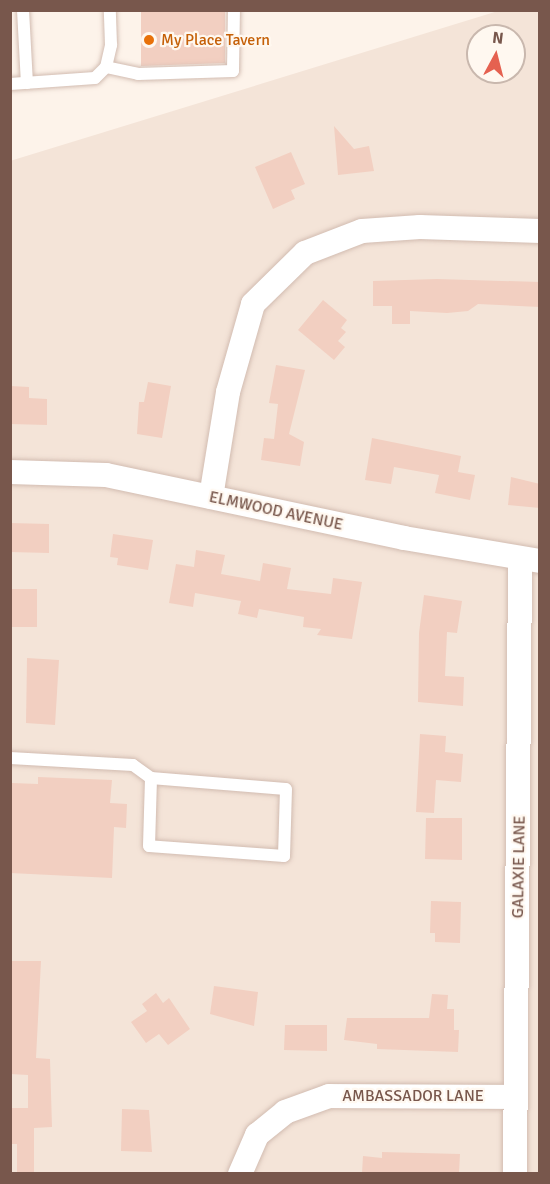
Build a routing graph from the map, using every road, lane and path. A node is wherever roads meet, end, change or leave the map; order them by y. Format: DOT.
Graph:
graph roads {
  1 [pos="23,10"];
  2 [pos="110,10"];
  3 [pos="234,10"];
  4 [pos="106,67"];
  5 [pos="27,83"];
  6 [pos="10,84"];
  7 [pos="540,231"];
  8 [pos="10,472"];
  9 [pos="211,497"];
  10 [pos="530,561"];
  11 [pos="10,758"];
  12 [pos="151,778"];
  13 [pos="514,1097"];
  14 [pos="240,1173"];
  15 [pos="515,1173"];
  1 -- 5 [label="lane"];
  2 -- 4 [label="lane"];
  3 -- 4 [label="lane"];
  4 -- 5 [label="lane"];
  5 -- 6 [label="lane"];
  7 -- 9 [label="street"];
  8 -- 9 [label="street, ELMWOOD AVENUE"];
  9 -- 10 [label="street, ELMWOOD AVENUE"];
  10 -- 13 [label="street, GALAXIE LANE"];
  11 -- 12 [label="lane"];
  12 -- 12 [label="lane"];
  13 -- 14 [label="street, AMBASSADOR LANE"];
  13 -- 15 [label="street, GALAXIE LANE"];
}
